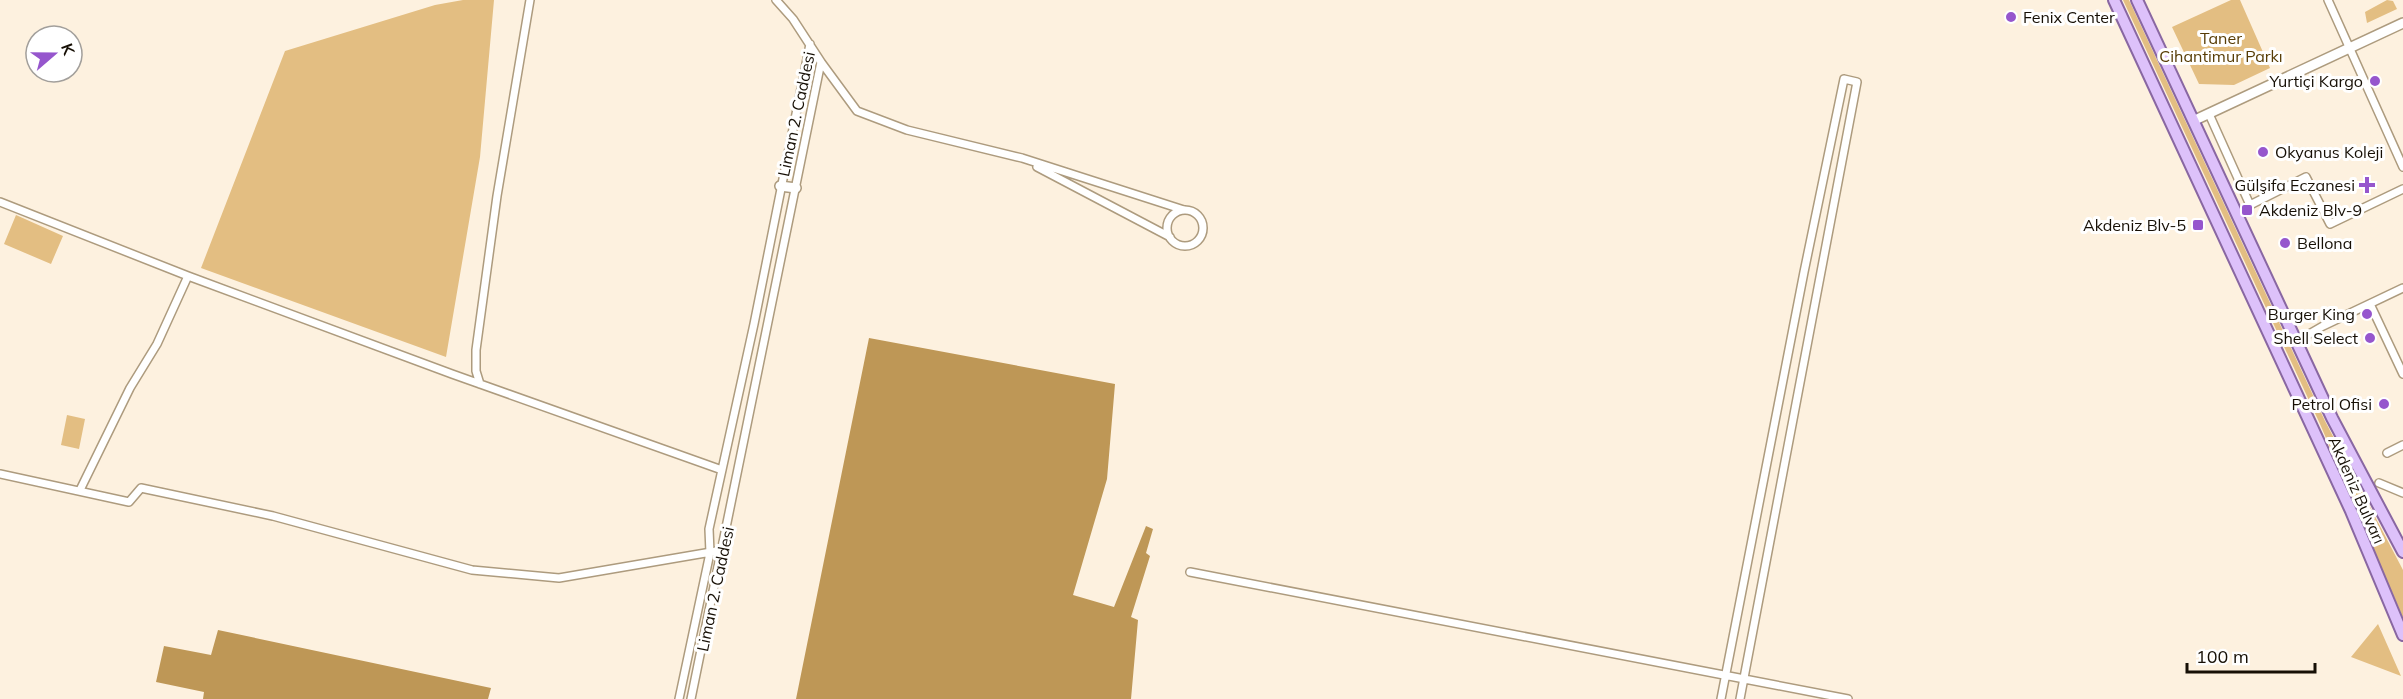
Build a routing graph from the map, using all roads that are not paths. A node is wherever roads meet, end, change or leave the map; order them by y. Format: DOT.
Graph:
graph roads {
  1 [pos="530,0"];
  2 [pos="776,0"];
  3 [pos="2114,0"];
  4 [pos="2137,0"];
  5 [pos="2328,0"];
  6 [pos="2403,23"];
  7 [pos="810,44"];
  8 [pos="2350,48"];
  9 [pos="821,62"];
  10 [pos="2209,114"];
  11 [pos="2194,120"];
  12 [pos="2400,151"];
  13 [pos="1022,158"];
  14 [pos="2403,167"];
  15 [pos="780,186"];
  16 [pos="796,188"];
  17 [pos="2403,189"];
  18 [pos="0,202"];
  19 [pos="1184,210"];
  20 [pos="1170,237"];
  21 [pos="188,276"];
  22 [pos="2403,288"];
  23 [pos="2370,304"];
  24 [pos="2297,341"];
  25 [pos="2403,374"];
  26 [pos="480,384"];
  27 [pos="2403,445"];
  28 [pos="2387,453"];
  29 [pos="725,458"];
  30 [pos="741,461"];
  31 [pos="722,470"];
  32 [pos="0,474"];
  33 [pos="2379,483"];
  34 [pos="80,490"];
  35 [pos="2403,493"];
  36 [pos="723,550"];
  37 [pos="2403,552"];
  38 [pos="710,553"];
  39 [pos="1190,572"];
  40 [pos="2403,635"];
  41 [pos="1726,675"];
  42 [pos="1745,679"];
  43 [pos="679,699"];
  44 [pos="692,699"];
  45 [pos="1721,699"];
  46 [pos="1740,699"];
  47 [pos="1848,699"];
  1 -- 26 [label="street"];
  2 -- 7 [label="street"];
  3 -- 40 [label="main road, Akdeniz Bulvarı"];
  4 -- 11 [label="main road, Akdeniz Bulvarı"];
  5 -- 8 [label="street"];
  6 -- 8 [label="street"];
  7 -- 9 [label="street, Liman 2. Caddesi"];
  7 -- 15 [label="street, Liman 2. Caddesi"];
  8 -- 10 [label="street"];
  8 -- 12 [label="street"];
  9 -- 13 [label="street"];
  9 -- 16 [label="street, Liman 2. Caddesi"];
  10 -- 11 [label="street"];
  10 -- 17 [label="street"];
  11 -- 24 [label="main road, Akdeniz Bulvarı"];
  12 -- 14 [label="street"];
  13 -- 19 [label="street"];
  13 -- 20 [label="street"];
  15 -- 16 [label="street"];
  15 -- 29 [label="street, Liman 2. Caddesi"];
  16 -- 30 [label="street, Liman 2. Caddesi"];
  18 -- 21 [label="street"];
  19 -- 20 [label="street"];
  19 -- 20 [label="street"];
  21 -- 26 [label="street"];
  21 -- 34 [label="street"];
  22 -- 23 [label="street"];
  23 -- 24 [label="street"];
  23 -- 25 [label="street"];
  24 -- 37 [label="main road, Akdeniz Bulvarı"];
  26 -- 31 [label="street"];
  27 -- 28 [label="street"];
  29 -- 30 [label="street"];
  29 -- 31 [label="street, Liman 2. Caddesi"];
  30 -- 36 [label="street, Liman 2. Caddesi"];
  31 -- 38 [label="street, Liman 2. Caddesi"];
  32 -- 34 [label="street"];
  33 -- 35 [label="street"];
  34 -- 38 [label="street"];
  36 -- 38 [label="street"];
  36 -- 44 [label="street, Liman 2. Caddesi"];
  38 -- 43 [label="street, Liman 2. Caddesi"];
  39 -- 41 [label="street"];
  41 -- 42 [label="street"];
  41 -- 42 [label="street"];
  41 -- 45 [label="street"];
  42 -- 46 [label="street"];
  42 -- 47 [label="street"];
}
